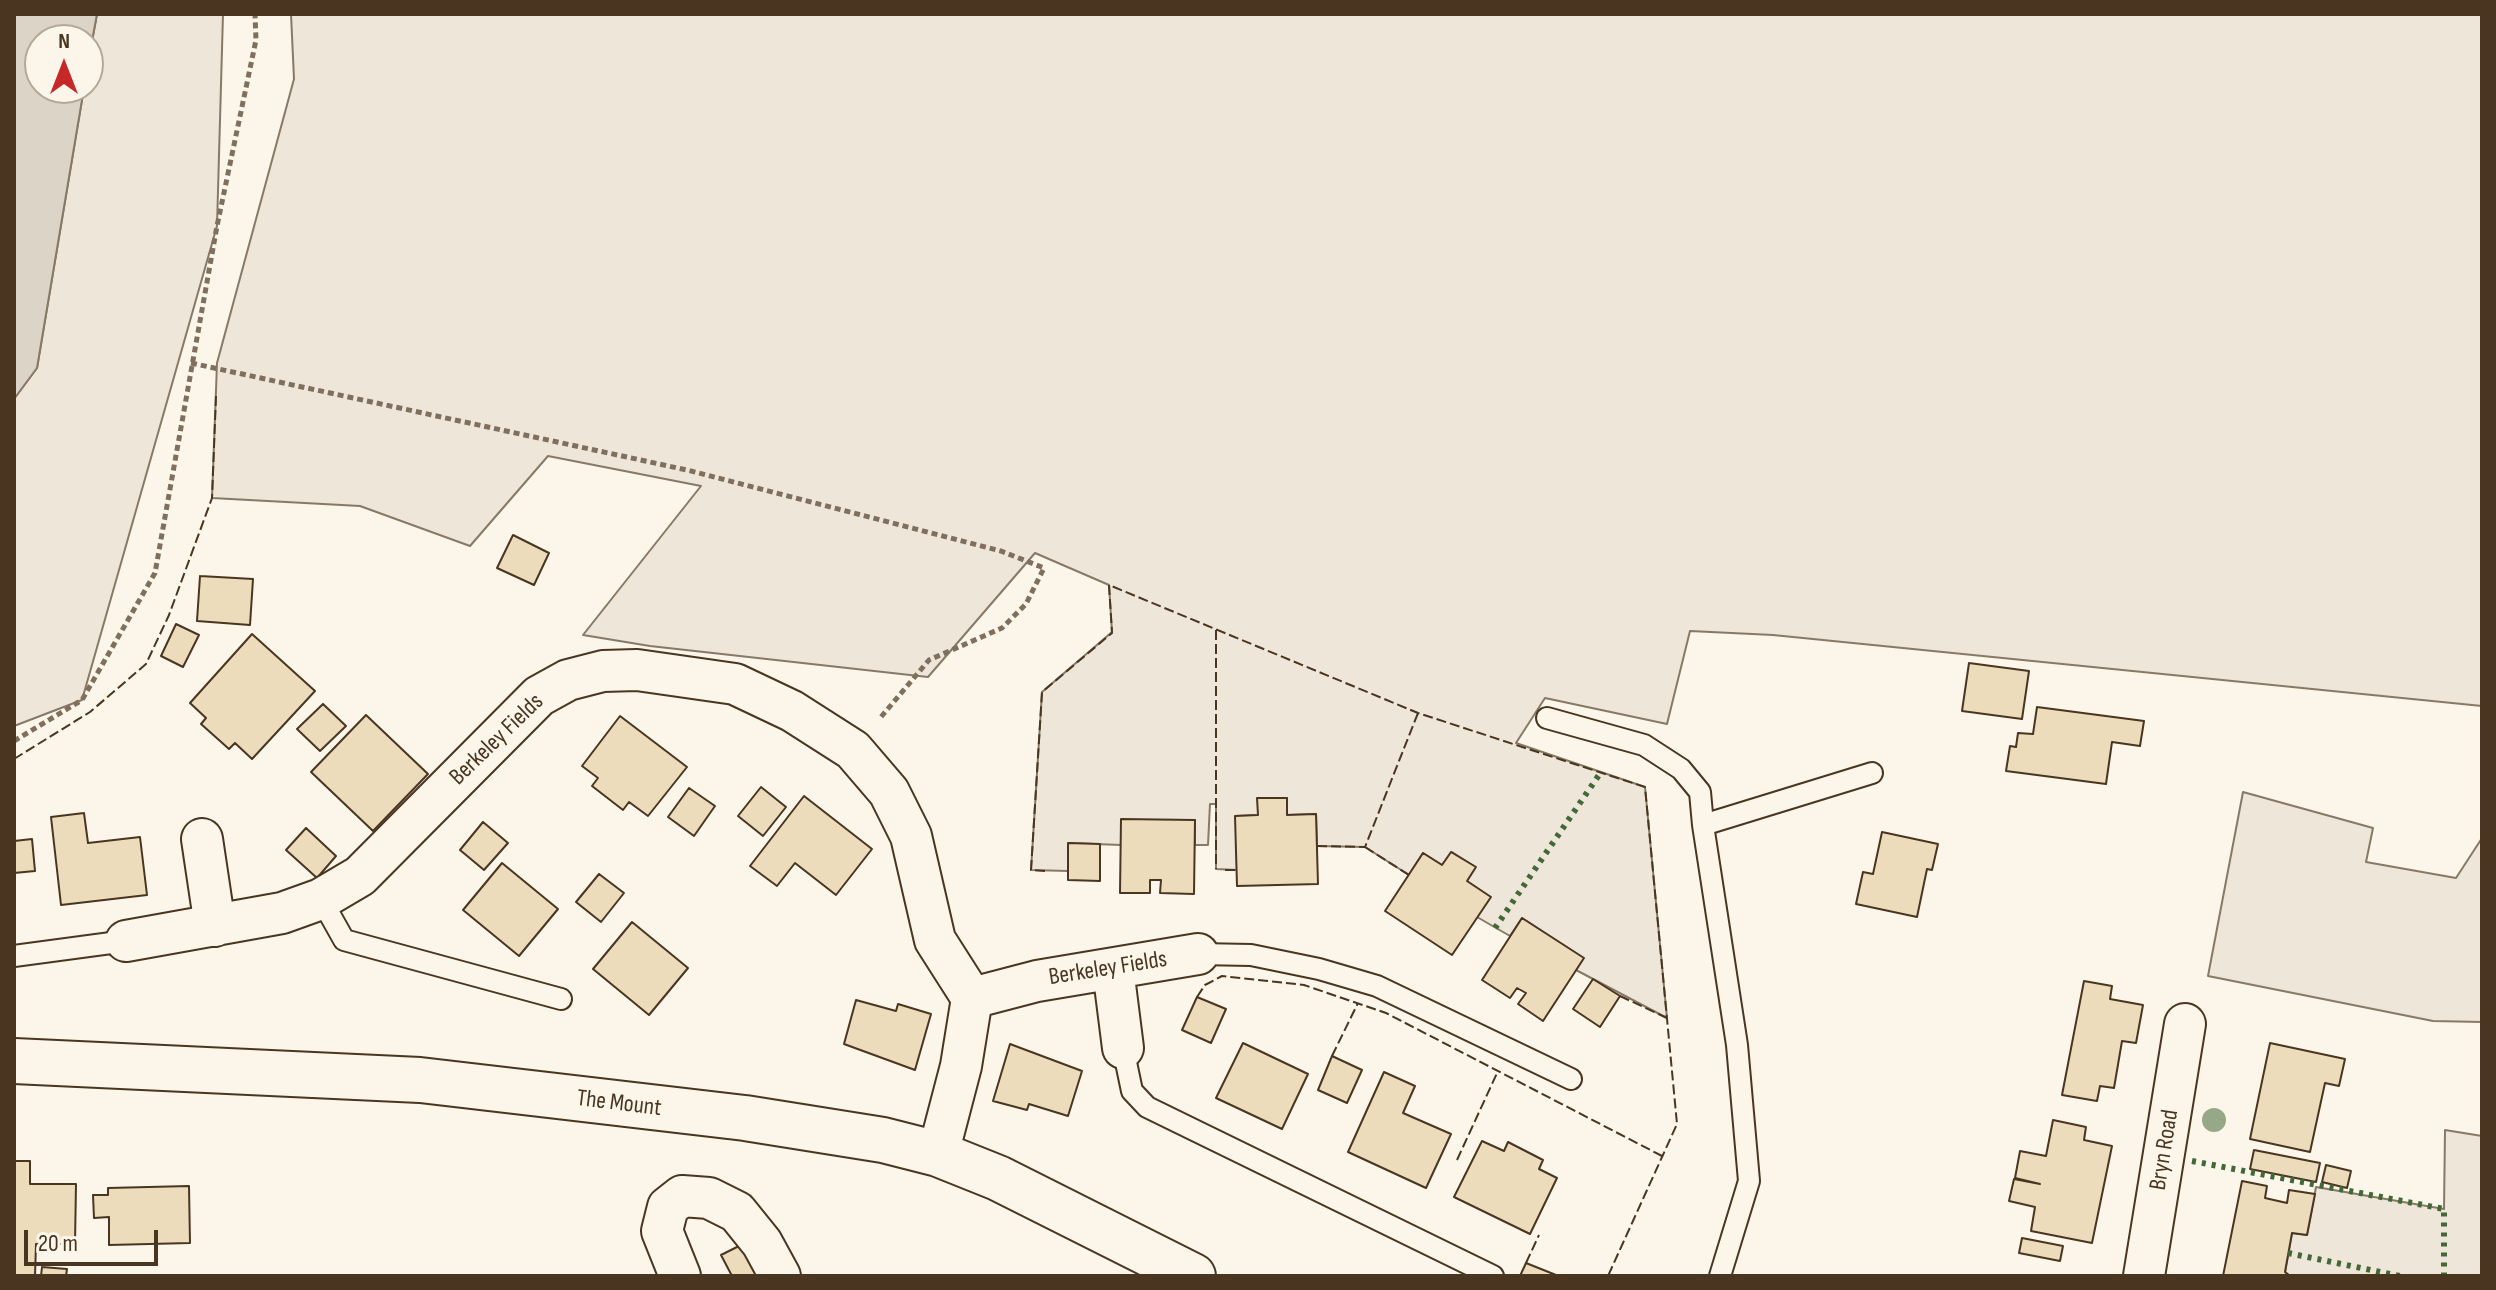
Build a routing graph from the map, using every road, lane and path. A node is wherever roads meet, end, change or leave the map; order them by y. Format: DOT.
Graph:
graph roads {
  1 [pos="255,14"];
  2 [pos="191,363"];
  3 [pos="1547,718"];
  4 [pos="14,741"];
  5 [pos="853,750"];
  6 [pos="1872,773"];
  7 [pos="1703,825"];
  8 [pos="202,839"];
  9 [pos="321,899"];
  10 [pos="215,926"];
  11 [pos="126,941"];
  12 [pos="1198,954"];
  13 [pos="14,956"];
  14 [pos="1113,969"];
  15 [pos="972,998"];
  16 [pos="561,999"];
  17 [pos="2185,1024"];
  18 [pos="1123,1048"];
  19 [pos="14,1061"];
  20 [pos="1571,1079"];
  21 [pos="938,1154"];
  22 [pos="1170,1271"];
  23 [pos="680,1276"];
  24 [pos="780,1276"];
  25 [pos="1493,1276"];
  26 [pos="1720,1276"];
  27 [pos="2144,1276"];
  1 -- 2 [label="path"];
  2 -- 4 [label="path"];
  2 -- 5 [label="path"];
  3 -- 7 [label="lane"];
  5 -- 9 [label="street, Berkeley Fields"];
  5 -- 15 [label="street, Berkeley Fields"];
  6 -- 7 [label="lane"];
  7 -- 26 [label="lane"];
  8 -- 10 [label="street"];
  9 -- 10 [label="street, Berkeley Fields"];
  9 -- 16 [label="lane"];
  10 -- 11 [label="street, Berkeley Fields"];
  11 -- 13 [label="lane"];
  12 -- 14 [label="street, Berkeley Fields"];
  12 -- 20 [label="lane"];
  14 -- 15 [label="street, Berkeley Fields"];
  14 -- 18 [label="street"];
  15 -- 21 [label="street"];
  17 -- 27 [label="street, Bryn Road"];
  18 -- 25 [label="lane"];
  19 -- 21 [label="main road, The Mount"];
  21 -- 22 [label="main road, The Mount"];
  23 -- 24 [label="street"];
}
